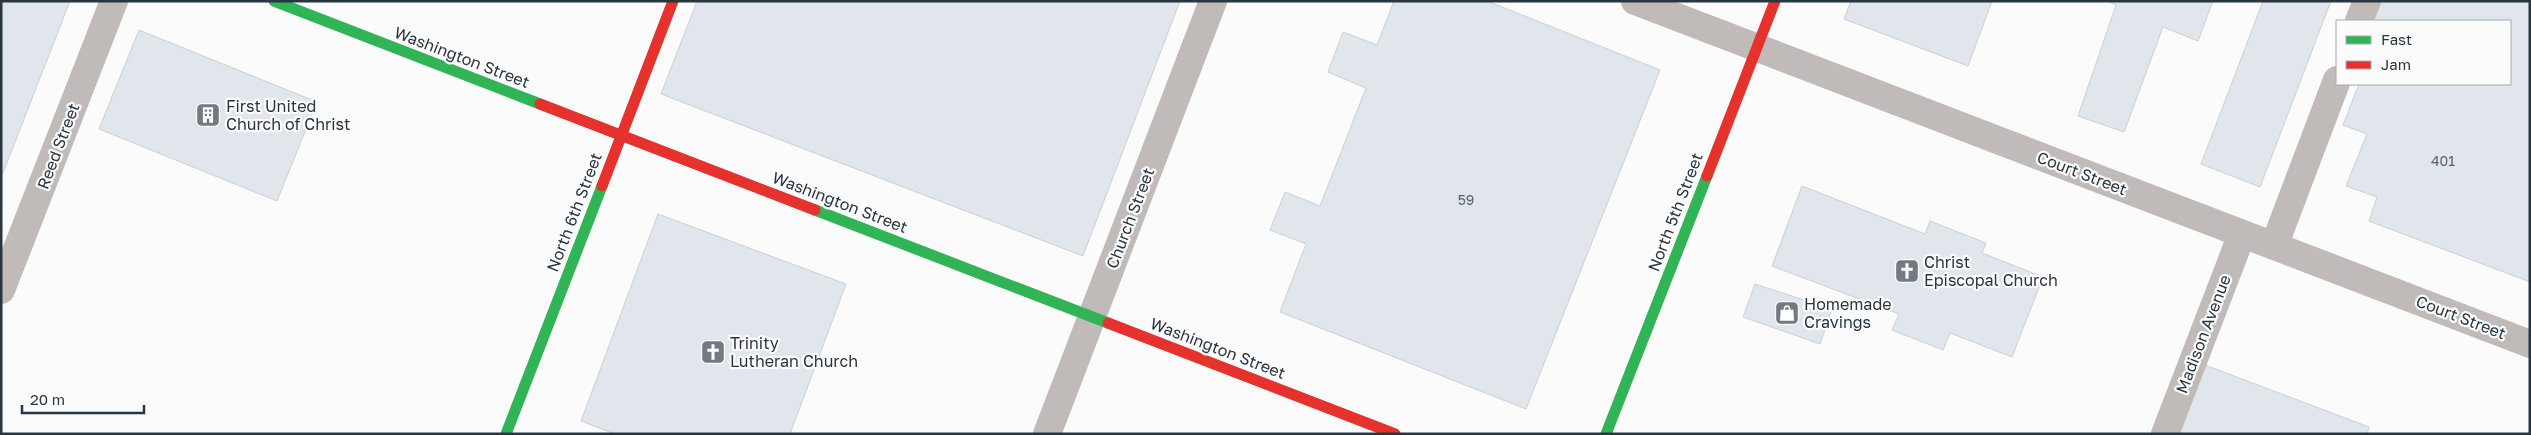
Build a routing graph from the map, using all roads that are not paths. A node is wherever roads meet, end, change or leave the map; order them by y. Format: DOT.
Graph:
graph roads {
  1 [pos="114,1"];
  2 [pos="274,1"];
  3 [pos="673,1"];
  4 [pos="1213,1"];
  5 [pos="1635,1"];
  6 [pos="1775,1"];
  7 [pos="2367,1"];
  8 [pos="2359,20"];
  9 [pos="1757,48"];
  10 [pos="2336,83"];
  11 [pos="621,136"];
  12 [pos="2242,234"];
  13 [pos="2274,246"];
  14 [pos="1,290"];
  15 [pos="1092,317"];
  16 [pos="2530,344"];
  17 [pos="506,434"];
  18 [pos="1047,434"];
  19 [pos="1395,434"];
  20 [pos="1606,434"];
  21 [pos="2165,434"];
  1 -- 14 [label="street, Reed Street"];
  2 -- 11 [label="main road, Washington Street"];
  3 -- 11 [label="main road, North 6th Street"];
  4 -- 15 [label="street, Church Street"];
  5 -- 9 [label="street, Court Street"];
  6 -- 9 [label="main road, North 5th Street"];
  7 -- 8 [label="street"];
  9 -- 12 [label="street, Court Street"];
  9 -- 20 [label="main road, North 5th Street"];
  10 -- 13 [label="street"];
  11 -- 15 [label="main road, Washington Street"];
  11 -- 17 [label="main road, North 6th Street"];
  12 -- 13 [label="street, Court Street"];
  12 -- 21 [label="street, Madison Avenue"];
  13 -- 16 [label="street, Court Street"];
  15 -- 18 [label="street, Church Street"];
  15 -- 19 [label="main road, Washington Street"];
}
